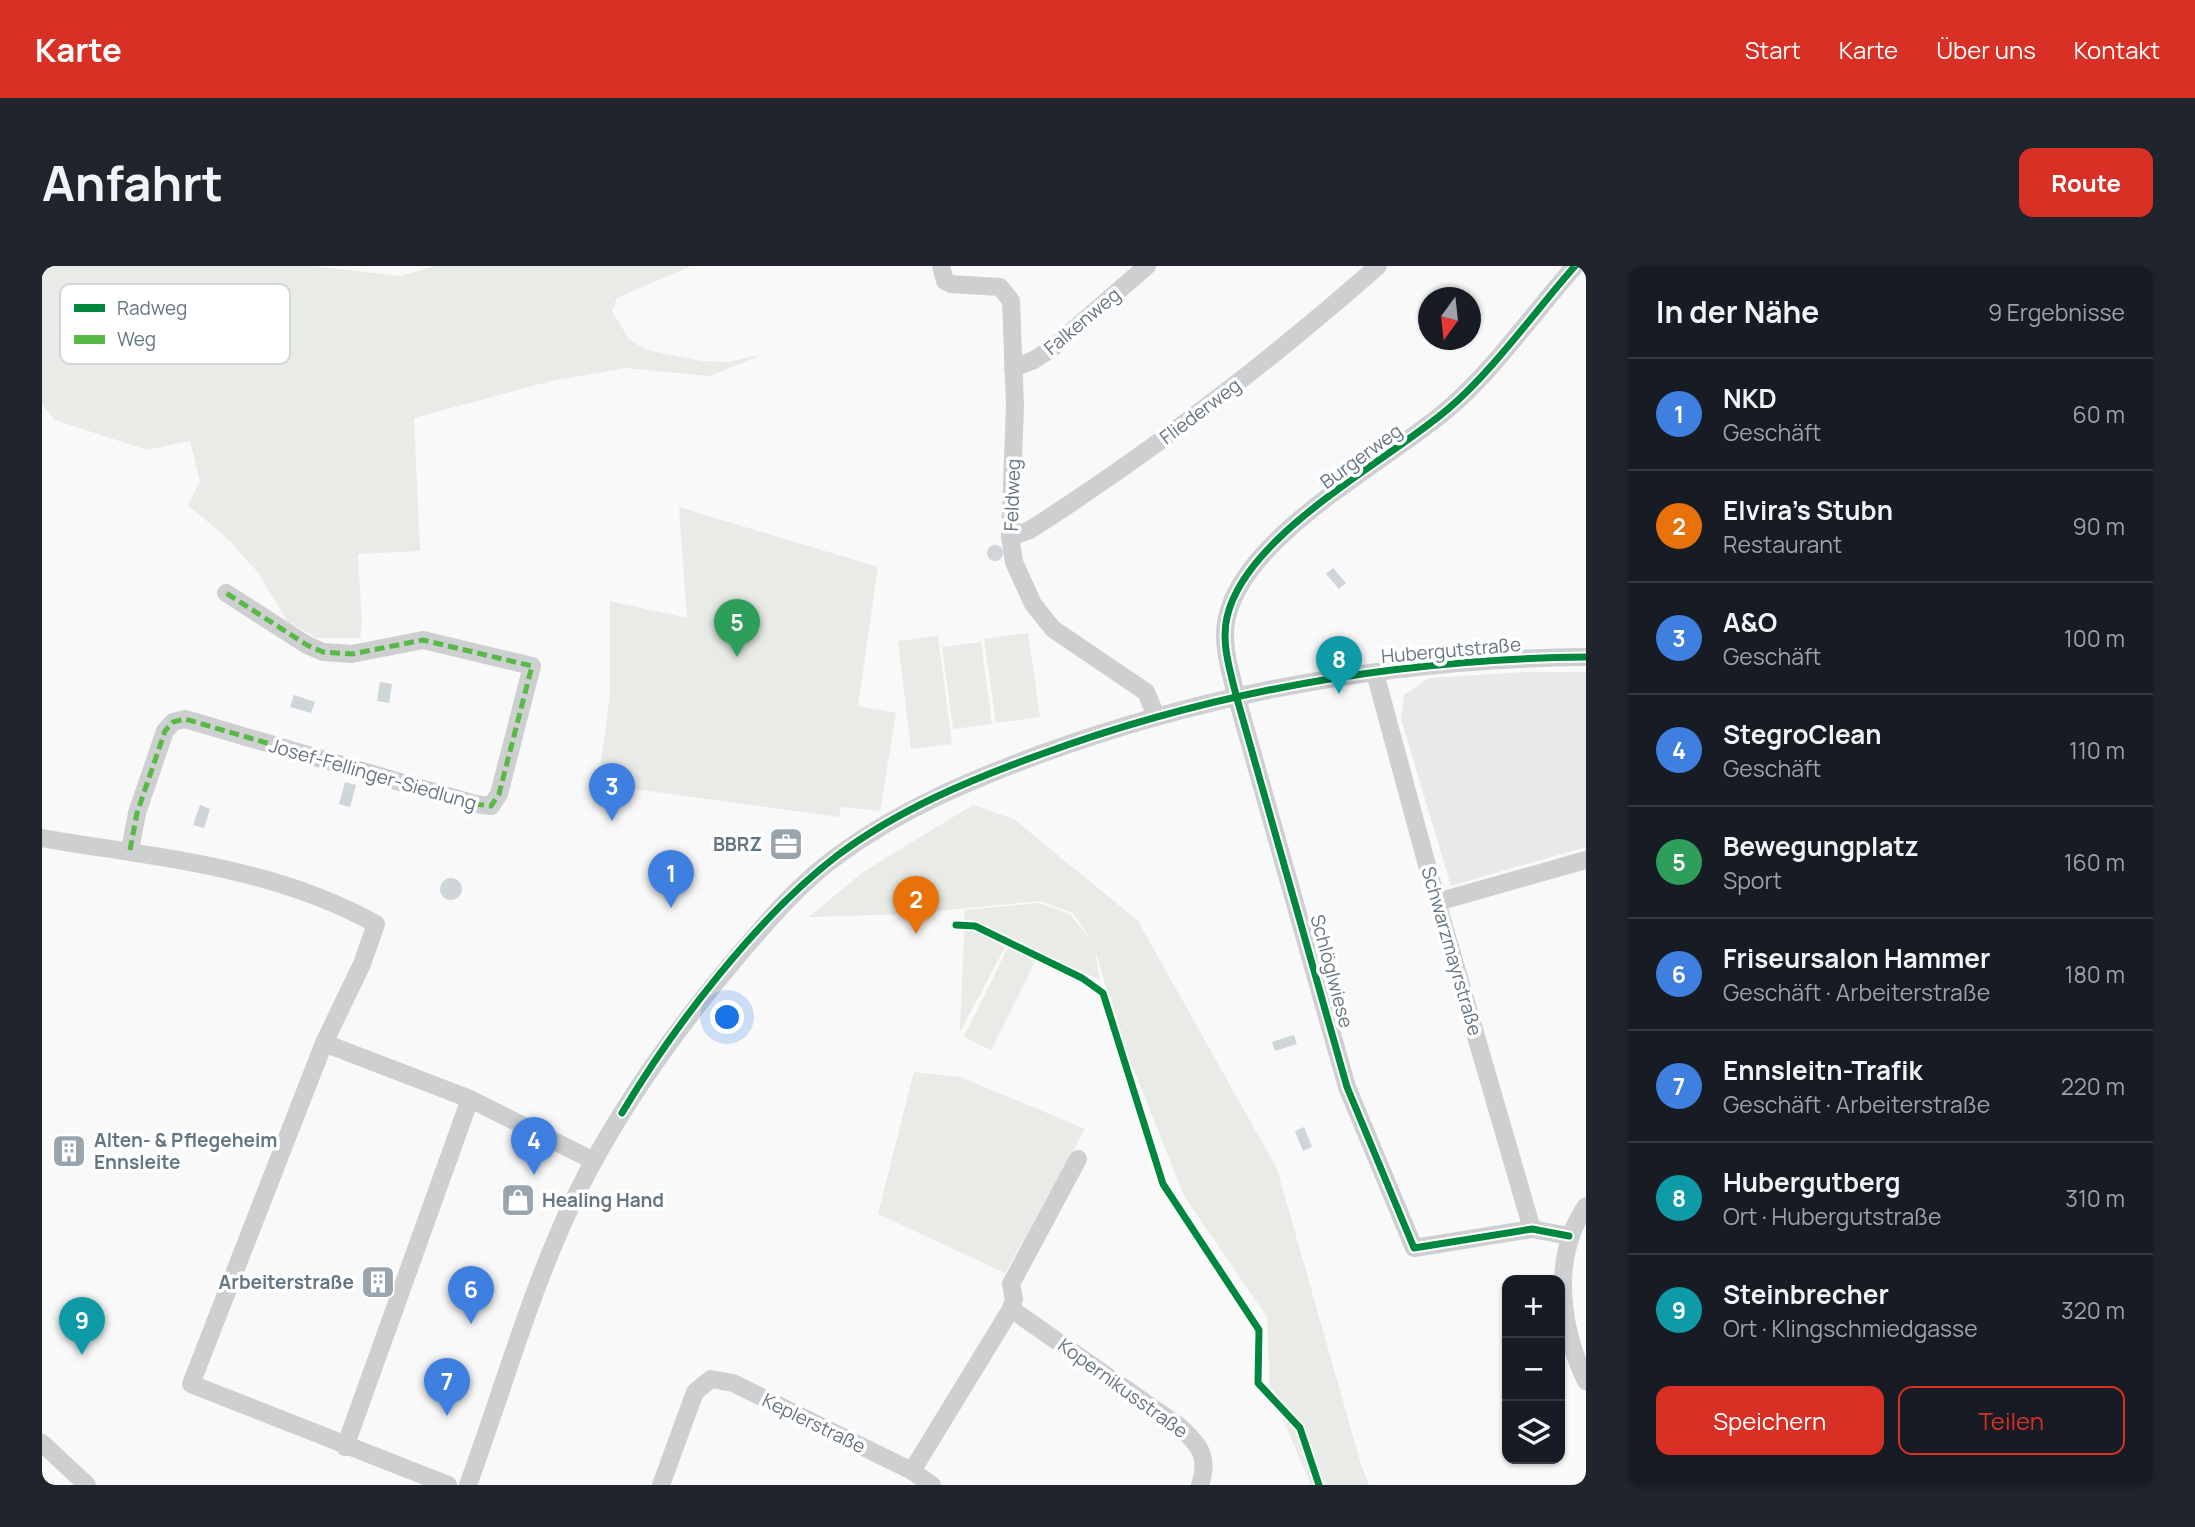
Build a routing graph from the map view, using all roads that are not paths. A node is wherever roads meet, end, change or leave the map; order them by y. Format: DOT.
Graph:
graph roads {
  1 [pos="941,266"];
  2 [pos="1147,266"];
  3 [pos="1378,266"];
  4 [pos="1575,266"];
  5 [pos="1013,368"];
  6 [pos="1010,537"];
  7 [pos="226,593"];
  8 [pos="1586,657"];
  9 [pos="1375,673"];
  10 [pos="1236,695"];
  11 [pos="1156,716"];
  12 [pos="42,838"];
  13 [pos="130,850"];
  14 [pos="1586,860"];
  15 [pos="1437,902"];
  16 [pos="324,1043"];
  17 [pos="470,1099"];
  18 [pos="1078,1159"];
  19 [pos="594,1161"];
  20 [pos="1586,1206"];
  21 [pos="1532,1229"];
  22 [pos="1569,1236"];
  23 [pos="1011,1309"];
  24 [pos="1586,1381"];
  25 [pos="42,1443"];
  26 [pos="345,1447"];
  27 [pos="912,1471"];
  28 [pos="87,1485"];
  29 [pos="448,1485"];
  30 [pos="468,1485"];
  31 [pos="662,1485"];
  32 [pos="932,1485"];
  33 [pos="1199,1485"];
  1 -- 5 [label="street, Feldweg"];
  2 -- 5 [label="street, Falkenweg"];
  3 -- 6 [label="street, Fliederweg"];
  4 -- 10 [label="street, Burgerweg"];
  5 -- 6 [label="street, Feldweg"];
  6 -- 11 [label="street, Feldweg"];
  7 -- 13 [label="street, Josef-Fellinger-Siedlung"];
  8 -- 9 [label="street, Hubergutstraße"];
  9 -- 10 [label="street, Hubergutstraße"];
  9 -- 15 [label="street, Schwarzmayrstraße"];
  10 -- 11 [label="street, Hubergutstraße"];
  10 -- 21 [label="street, Schlöglwiese"];
  11 -- 19 [label="street, Hubergutstraße"];
  12 -- 13 [label="street"];
  13 -- 16 [label="street"];
  14 -- 15 [label="street"];
  15 -- 21 [label="street, Schwarzmayrstraße"];
  16 -- 17 [label="street"];
  16 -- 26 [label="street"];
  17 -- 19 [label="street"];
  17 -- 26 [label="street"];
  18 -- 23 [label="street"];
  19 -- 30 [label="street"];
  20 -- 22 [label="street"];
  21 -- 22 [label="street"];
  22 -- 24 [label="street"];
  23 -- 27 [label="street"];
  23 -- 33 [label="street, Kopernikusstraße"];
  25 -- 28 [label="street"];
  26 -- 29 [label="street"];
  27 -- 31 [label="street, Keplerstraße"];
  27 -- 32 [label="street, Keplerstraße"];
}
